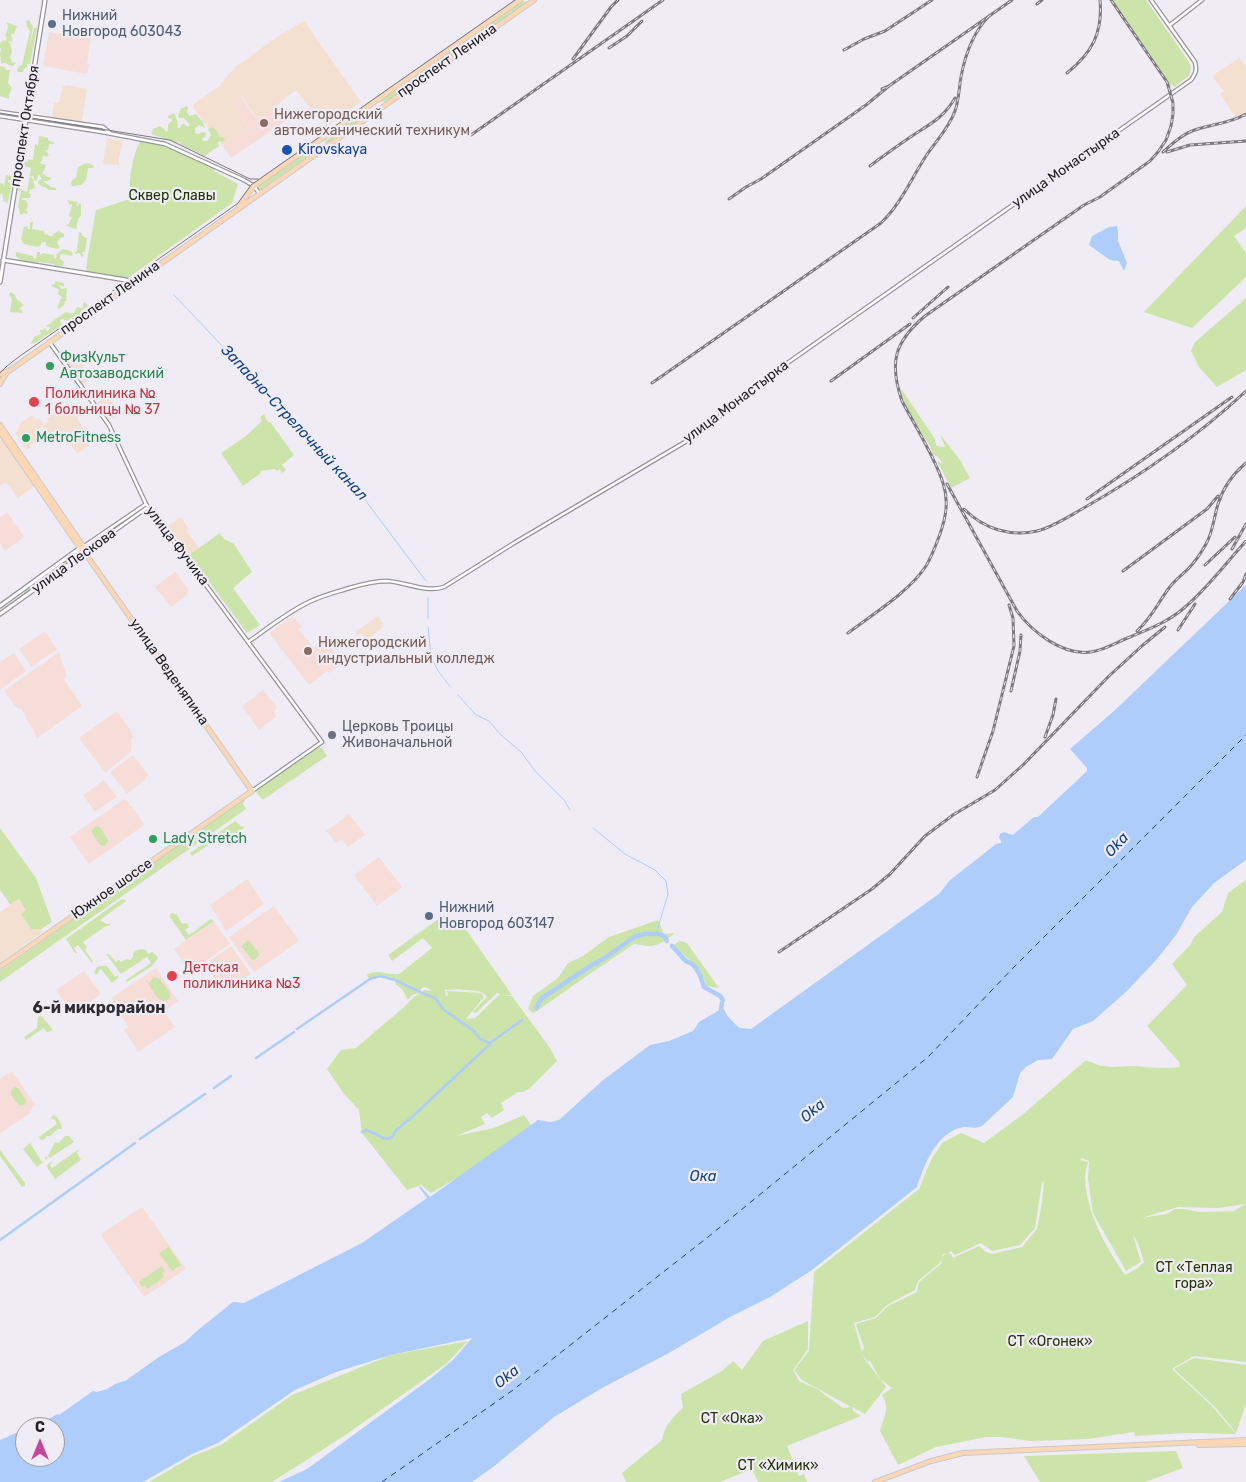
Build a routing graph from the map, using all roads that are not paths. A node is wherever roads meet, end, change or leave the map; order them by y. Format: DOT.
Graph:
graph roads {
  1 [pos="45,0"];
  2 [pos="520,0"];
  3 [pos="534,0"];
  4 [pos="1151,0"];
  5 [pos="1202,0"];
  6 [pos="528,2"];
  7 [pos="1170,26"];
  8 [pos="372,104"];
  9 [pos="376,111"];
  10 [pos="0,112"];
  11 [pos="0,116"];
  12 [pos="26,118"];
  13 [pos="320,141"];
  14 [pos="325,148"];
  15 [pos="254,186"];
  16 [pos="259,193"];
  17 [pos="238,208"];
  18 [pos="2,260"];
  19 [pos="0,282"];
  20 [pos="131,283"];
  21 [pos="49,342"];
  22 [pos="7,372"];
  23 [pos="0,374"];
  24 [pos="0,384"];
  25 [pos="0,425"];
  26 [pos="0,432"];
  27 [pos="147,506"];
  28 [pos="82,548"];
  29 [pos="85,554"];
  30 [pos="20,592"];
  31 [pos="24,597"];
  32 [pos="0,606"];
  33 [pos="0,614"];
  34 [pos="248,642"];
  35 [pos="322,742"];
  36 [pos="252,791"];
  37 [pos="0,967"];
  38 [pos="1246,1440"];
  39 [pos="1174,1444"];
  40 [pos="1246,1444"];
  41 [pos="876,1482"];
  1 -- 12 [label="main road, проспект Октября"];
  2 -- 8 [label="main road, проспект Ленина"];
  3 -- 6 [label="main road, проспект Ленина"];
  4 -- 7 [label="street"];
  5 -- 7 [label="street"];
  6 -- 9 [label="main road, проспект Ленина"];
  7 -- 34 [label="street, улица Монастырка"];
  8 -- 9 [label="main road"];
  8 -- 13 [label="main road, проспект Ленина"];
  9 -- 14 [label="main road, проспект Ленина"];
  10 -- 12 [label="street"];
  11 -- 12 [label="street"];
  12 -- 15 [label="street"];
  12 -- 18 [label="main road, проспект Октября"];
  13 -- 14 [label="main road"];
  13 -- 15 [label="main road, проспект Ленина"];
  14 -- 16 [label="main road, проспект Ленина"];
  15 -- 16 [label="street"];
  15 -- 17 [label="main road, проспект Ленина"];
  16 -- 17 [label="main road, проспект Ленина"];
  17 -- 20 [label="main road, проспект Ленина"];
  18 -- 19 [label="main road, проспект Октября"];
  18 -- 20 [label="main road"];
  20 -- 21 [label="main road, проспект Ленина"];
  21 -- 22 [label="main road, проспект Ленина"];
  21 -- 27 [label="street, улица Фучика"];
  22 -- 23 [label="main road, проспект Ленина"];
  22 -- 24 [label="main road, проспект Ленина"];
  25 -- 28 [label="main road, улица Веденяпина"];
  26 -- 28 [label="main road, улица Веденяпина"];
  27 -- 28 [label="street, улица Лескова"];
  27 -- 29 [label="street, улица Лескова"];
  27 -- 34 [label="street, улица Фучика"];
  28 -- 29 [label="main road, улица Веденяпина"];
  28 -- 30 [label="main road, улица Лескова"];
  29 -- 31 [label="main road, улица Лескова"];
  29 -- 36 [label="main road, улица Веденяпина"];
  30 -- 31 [label="main road"];
  30 -- 32 [label="main road, улица Лескова"];
  31 -- 33 [label="main road, улица Лескова"];
  34 -- 35 [label="street, улица Фучика"];
  35 -- 36 [label="street, Южное шоссе"];
  36 -- 37 [label="main road, Южное шоссе"];
  38 -- 39 [label="main road"];
  39 -- 40 [label="main road"];
  39 -- 41 [label="main road"];
}
